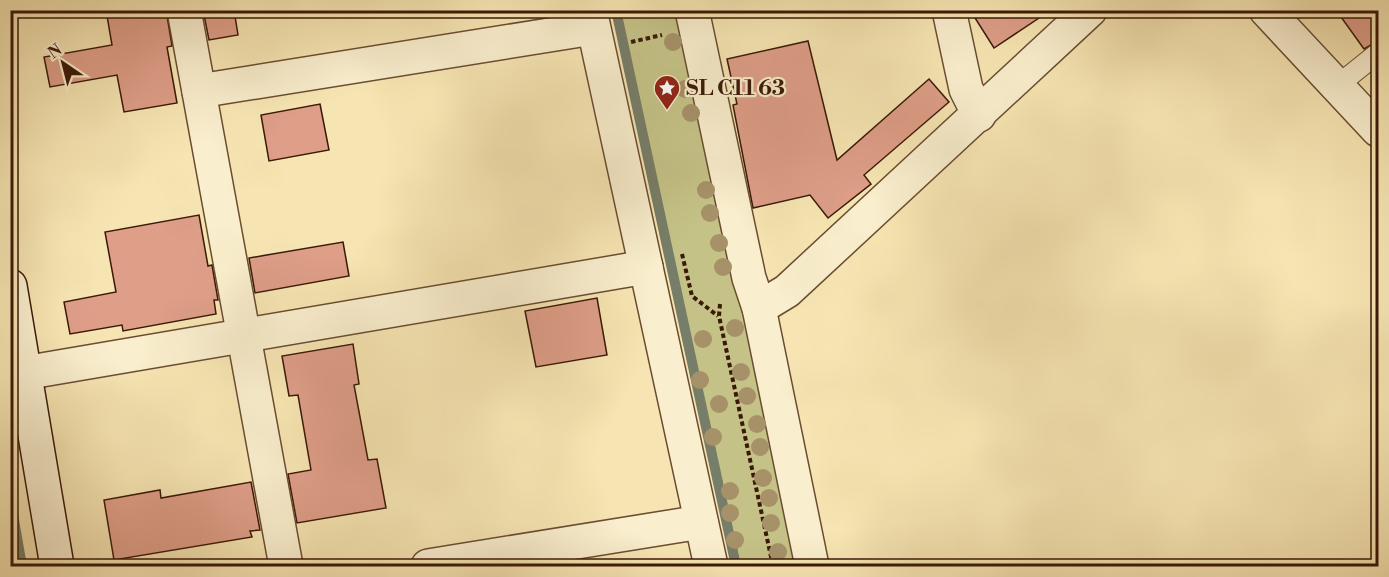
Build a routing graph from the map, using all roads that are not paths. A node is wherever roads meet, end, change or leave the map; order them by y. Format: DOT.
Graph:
graph roads {
  1 [pos="184,10"];
  2 [pos="692,10"];
  3 [pos="949,10"];
  4 [pos="1090,10"];
  5 [pos="1266,10"];
  6 [pos="592,19"];
  7 [pos="1378,53"];
  8 [pos="1338,85"];
  9 [pos="199,91"];
  10 [pos="979,115"];
  11 [pos="1378,130"];
  12 [pos="646,267"];
  13 [pos="10,286"];
  14 [pos="759,308"];
  15 [pos="243,335"];
  16 [pos="24,373"];
  17 [pos="701,522"];
  18 [pos="57,567"];
  19 [pos="286,567"];
  20 [pos="428,567"];
  21 [pos="711,567"];
  22 [pos="812,567"];
  1 -- 9 [label="street"];
  2 -- 14 [label="street"];
  3 -- 10 [label="street"];
  4 -- 10 [label="street"];
  5 -- 8 [label="street"];
  6 -- 9 [label="street"];
  6 -- 12 [label="street"];
  7 -- 8 [label="lane"];
  8 -- 11 [label="street"];
  9 -- 15 [label="street"];
  10 -- 14 [label="street"];
  12 -- 15 [label="street"];
  12 -- 17 [label="street"];
  13 -- 16 [label="street"];
  14 -- 22 [label="street"];
  15 -- 16 [label="street"];
  15 -- 19 [label="street"];
  16 -- 18 [label="street"];
  17 -- 20 [label="street"];
  17 -- 21 [label="street"];
}
